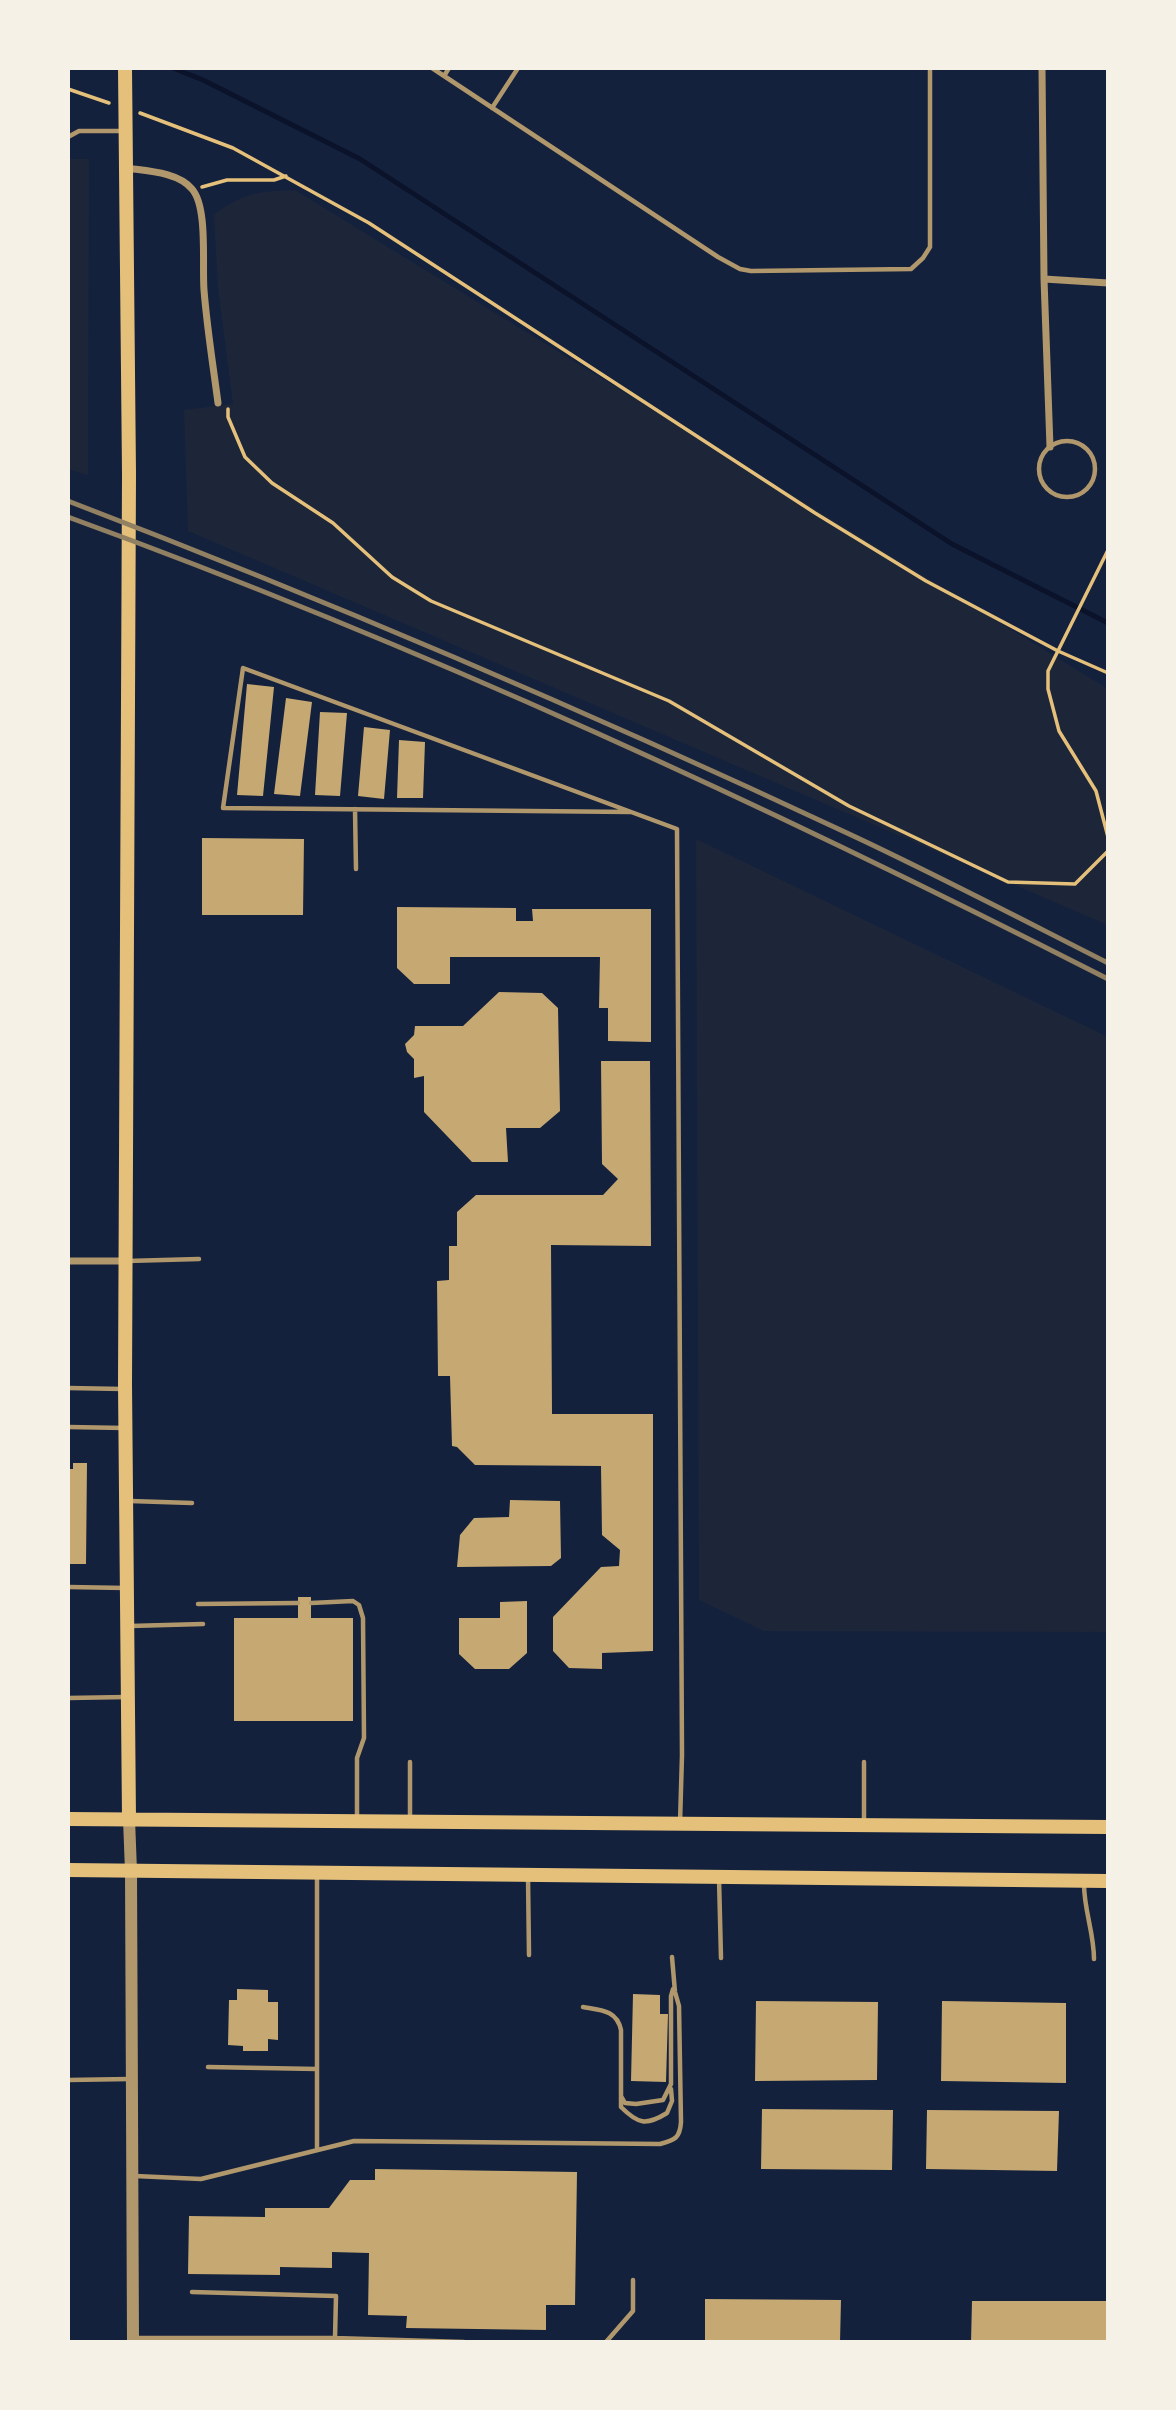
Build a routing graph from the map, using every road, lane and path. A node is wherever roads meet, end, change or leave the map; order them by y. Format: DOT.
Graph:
graph roads {
  1 [pos="125,68"];
  2 [pos="432,68"];
  3 [pos="449,68"];
  4 [pos="517,68"];
  5 [pos="930,68"];
  6 [pos="1042,68"];
  7 [pos="444,76"];
  8 [pos="68,89"];
  9 [pos="492,108"];
  10 [pos="127,116"];
  11 [pos="68,137"];
  12 [pos="126,168"];
  13 [pos="286,176"];
  14 [pos="193,189"];
  15 [pos="1044,279"];
  16 [pos="1108,283"];
  17 [pos="218,403"];
  18 [pos="227,405"];
  19 [pos="1050,447"];
  20 [pos="1108,550"];
  21 [pos="1058,651"];
  22 [pos="1108,673"];
  23 [pos="355,809"];
  24 [pos="631,812"];
  25 [pos="1108,837"];
  26 [pos="1108,851"];
  27 [pos="356,869"];
  28 [pos="199,1259"];
  29 [pos="68,1261"];
  30 [pos="125,1261"];
  31 [pos="68,1388"];
  32 [pos="125,1389"];
  33 [pos="68,1427"];
  34 [pos="125,1429"];
  35 [pos="126,1501"];
  36 [pos="192,1503"];
  37 [pos="68,1587"];
  38 [pos="126,1588"];
  39 [pos="298,1603"];
  40 [pos="311,1603"];
  41 [pos="198,1604"];
  42 [pos="203,1624"];
  43 [pos="127,1626"];
  44 [pos="68,1698"];
  45 [pos="127,1698"];
  46 [pos="410,1762"];
  47 [pos="864,1762"];
  48 [pos="68,1819"];
  49 [pos="129,1819"];
  50 [pos="357,1821"];
  51 [pos="411,1821"];
  52 [pos="680,1824"];
  53 [pos="864,1825"];
  54 [pos="1108,1827"];
  55 [pos="68,1870"];
  56 [pos="131,1871"];
  57 [pos="317,1873"];
  58 [pos="528,1875"];
  59 [pos="719,1877"];
  60 [pos="1084,1881"];
  61 [pos="1108,1881"];
  62 [pos="529,1955"];
  63 [pos="672,1957"];
  64 [pos="721,1958"];
  65 [pos="1094,1959"];
  66 [pos="674,1987"];
  67 [pos="583,2007"];
  68 [pos="208,2067"];
  69 [pos="317,2069"];
  70 [pos="132,2079"];
  71 [pos="68,2080"];
  72 [pos="671,2084"];
  73 [pos="621,2096"];
  74 [pos="317,2148"];
  75 [pos="132,2176"];
  76 [pos="633,2280"];
  77 [pos="192,2292"];
  78 [pos="335,2338"];
  79 [pos="133,2340"];
  80 [pos="464,2342"];
  81 [pos="606,2342"];
  1 -- 10 [label="main road"];
  2 -- 7 [label="lane"];
  3 -- 7 [label="lane"];
  4 -- 9 [label="lane"];
  5 -- 9 [label="lane"];
  6 -- 15 [label="street"];
  7 -- 9 [label="lane"];
  8 -- 10 [label="path"];
  10 -- 11 [label="lane"];
  10 -- 12 [label="main road"];
  10 -- 13 [label="path"];
  12 -- 14 [label="street"];
  12 -- 30 [label="main road"];
  13 -- 14 [label="path"];
  13 -- 21 [label="path"];
  14 -- 17 [label="street"];
  15 -- 16 [label="street"];
  15 -- 19 [label="street"];
  18 -- 26 [label="path"];
  19 -- 19 [label="lane"];
  20 -- 21 [label="path"];
  21 -- 22 [label="path"];
  21 -- 25 [label="path"];
  23 -- 24 [label="lane"];
  23 -- 24 [label="lane"];
  23 -- 27 [label="lane"];
  24 -- 52 [label="lane"];
  28 -- 30 [label="lane"];
  29 -- 30 [label="street"];
  30 -- 32 [label="main road"];
  31 -- 32 [label="lane"];
  32 -- 34 [label="main road"];
  33 -- 34 [label="lane"];
  34 -- 35 [label="main road"];
  35 -- 36 [label="lane"];
  35 -- 38 [label="main road"];
  37 -- 38 [label="lane"];
  38 -- 43 [label="main road"];
  39 -- 41 [label="lane"];
  40 -- 50 [label="lane"];
  42 -- 43 [label="lane"];
  43 -- 45 [label="main road"];
  44 -- 45 [label="lane"];
  45 -- 49 [label="main road"];
  46 -- 51 [label="lane"];
  47 -- 53 [label="lane"];
  48 -- 49 [label="main road"];
  49 -- 50 [label="main road"];
  49 -- 56 [label="street"];
  50 -- 51 [label="main road"];
  51 -- 52 [label="main road"];
  52 -- 53 [label="main road"];
  53 -- 54 [label="main road"];
  55 -- 56 [label="main road"];
  56 -- 57 [label="main road"];
  56 -- 70 [label="street"];
  57 -- 58 [label="main road"];
  57 -- 69 [label="lane"];
  58 -- 59 [label="main road"];
  58 -- 62 [label="lane"];
  59 -- 60 [label="main road"];
  59 -- 64 [label="lane"];
  60 -- 61 [label="main road"];
  60 -- 65 [label="lane"];
  63 -- 66 [label="lane"];
  66 -- 72 [label="lane"];
  66 -- 74 [label="lane"];
  67 -- 73 [label="lane"];
  68 -- 69 [label="lane"];
  69 -- 74 [label="lane"];
  70 -- 71 [label="lane"];
  70 -- 75 [label="street"];
  72 -- 73 [label="lane"];
  72 -- 73 [label="lane"];
  74 -- 75 [label="lane"];
  75 -- 79 [label="street"];
  76 -- 81 [label="lane"];
  77 -- 78 [label="lane"];
  78 -- 79 [label="lane"];
  78 -- 80 [label="lane"];
}
